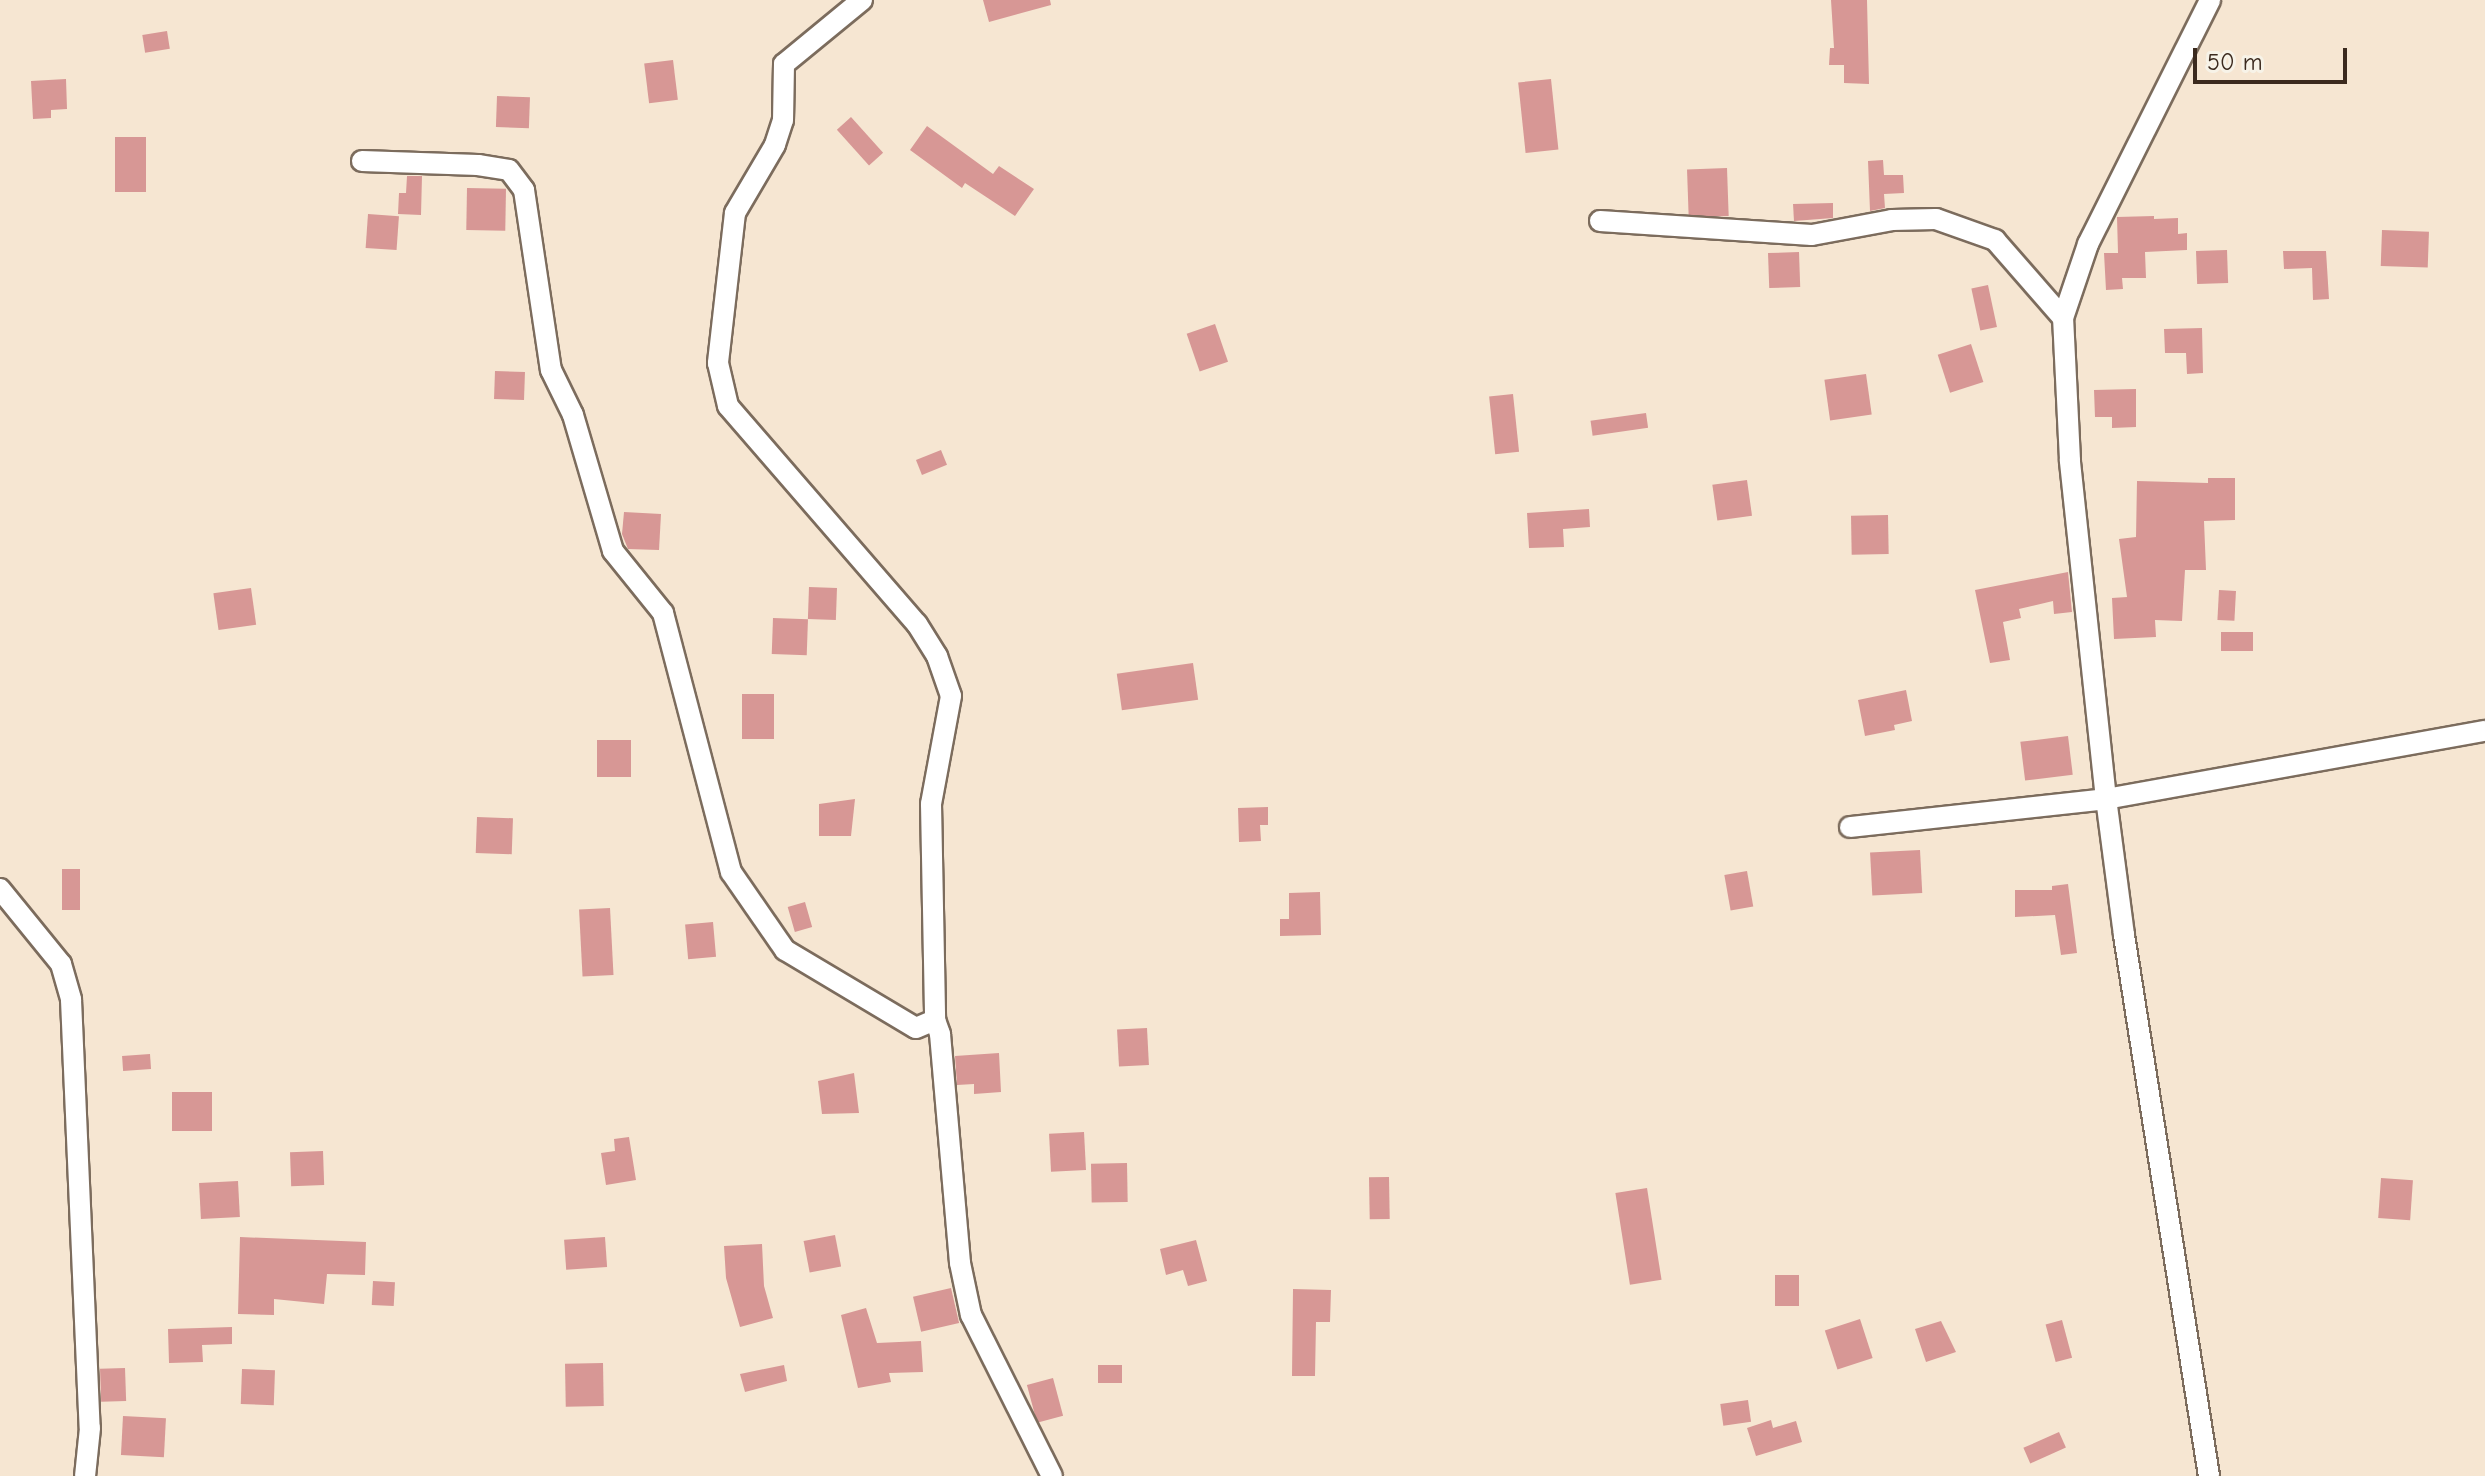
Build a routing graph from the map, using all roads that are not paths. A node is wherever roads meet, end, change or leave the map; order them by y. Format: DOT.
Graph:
graph roads {
  1 [pos="862,0"];
  2 [pos="2210,0"];
  3 [pos="362,161"];
  4 [pos="1600,221"];
  5 [pos="2063,318"];
  6 [pos="2485,731"];
  7 [pos="2106,799"];
  8 [pos="1850,827"];
  9 [pos="0,889"];
  10 [pos="935,1020"];
  11 [pos="85,1476"];
  12 [pos="1052,1476"];
  13 [pos="2209,1476"];
  1 -- 10 [label="street"];
  2 -- 5 [label="street"];
  3 -- 10 [label="street"];
  4 -- 5 [label="street"];
  5 -- 7 [label="street"];
  6 -- 7 [label="street"];
  7 -- 8 [label="street"];
  7 -- 13 [label="street"];
  9 -- 11 [label="street"];
  10 -- 12 [label="street"];
}
